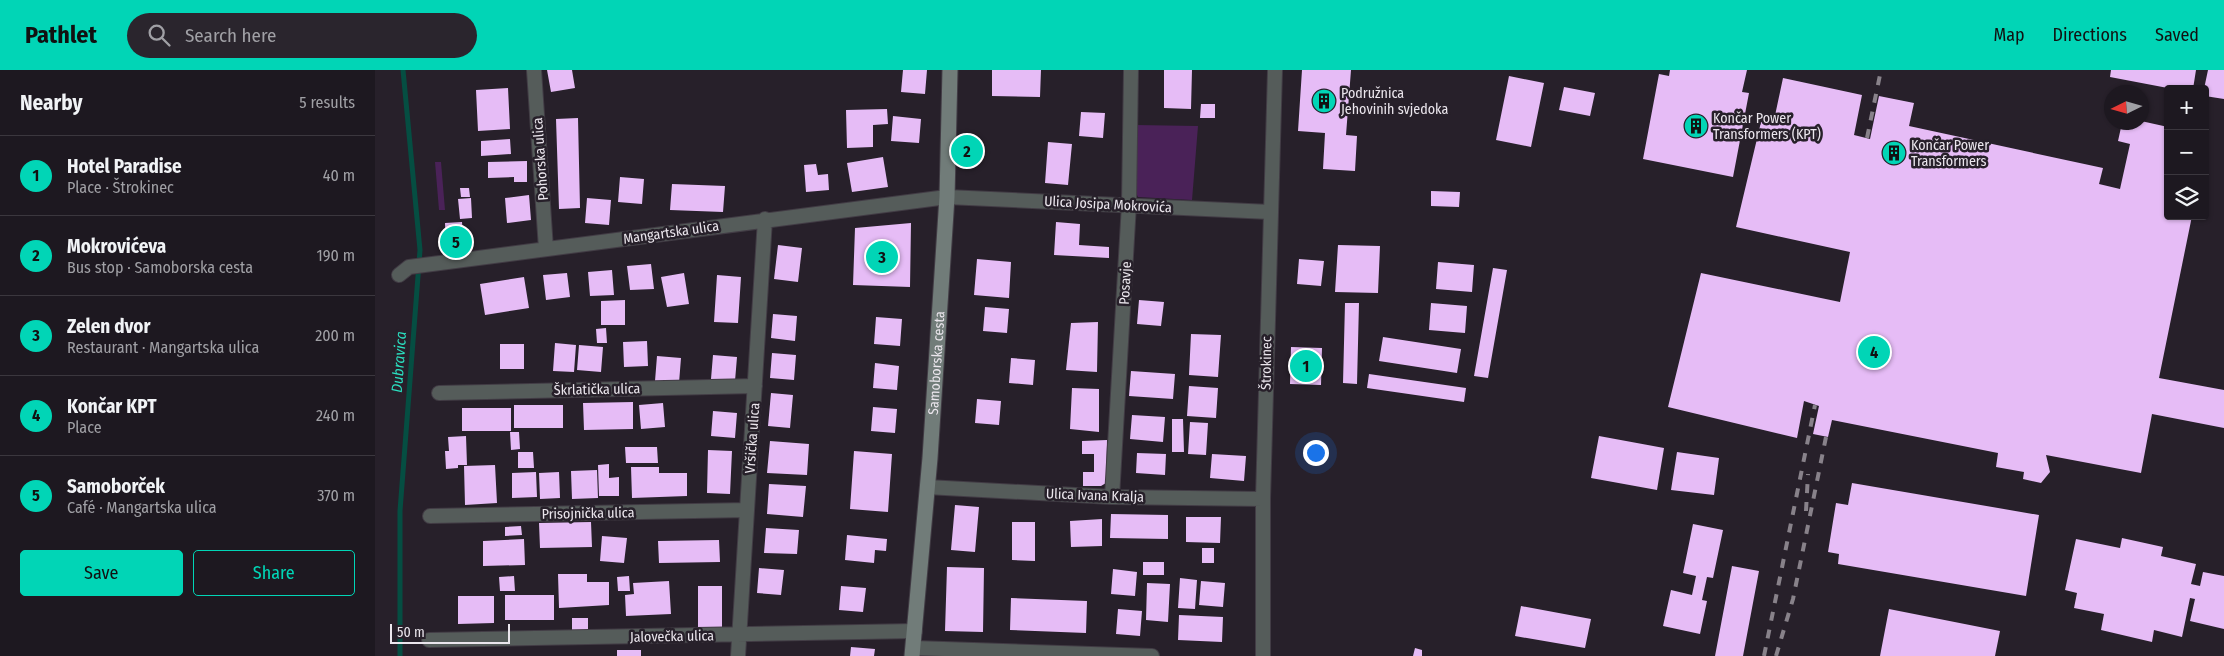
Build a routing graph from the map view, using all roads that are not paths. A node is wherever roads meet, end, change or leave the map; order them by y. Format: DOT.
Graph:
graph roads {
  1 [pos="534,70"];
  2 [pos="950,70"];
  3 [pos="1131,70"];
  4 [pos="1275,70"];
  5 [pos="947,197"];
  6 [pos="1129,204"];
  7 [pos="1270,212"];
  8 [pos="765,219"];
  9 [pos="546,249"];
  10 [pos="404,271"];
  11 [pos="755,386"];
  12 [pos="439,393"];
  13 [pos="927,487"];
  14 [pos="1113,497"];
  15 [pos="1263,499"];
  16 [pos="747,510"];
  17 [pos="430,516"];
  18 [pos="915,631"];
  19 [pos="738,635"];
  20 [pos="429,640"];
  21 [pos="913,652"];
  22 [pos="738,656"];
  23 [pos="1152,656"];
  24 [pos="1263,656"];
  1 -- 9 [label="street, Pohorska ulica"];
  2 -- 5 [label="street, Samoborska cesta"];
  3 -- 6 [label="street, Posavje"];
  4 -- 7 [label="street, Štrokinec"];
  5 -- 6 [label="street, Ulica Josipa Mokrovića"];
  5 -- 8 [label="street, Mangartska ulica"];
  5 -- 13 [label="street, Samoborska cesta"];
  6 -- 7 [label="street, Ulica Josipa Mokrovića"];
  6 -- 14 [label="street, Posavje"];
  7 -- 15 [label="street, Štrokinec"];
  8 -- 9 [label="street, Mangartska ulica"];
  8 -- 11 [label="street, Vršička ulica"];
  9 -- 10 [label="street, Mangartska ulica"];
  11 -- 12 [label="street, Škrlatička ulica"];
  11 -- 16 [label="street, Vršička ulica"];
  13 -- 14 [label="street, Ulica Ivana Kralja"];
  13 -- 18 [label="street, Samoborska cesta"];
  14 -- 15 [label="street, Ulica Ivana Kralja"];
  15 -- 24 [label="street, Štrokinec"];
  16 -- 17 [label="street, Prisojnička ulica"];
  16 -- 19 [label="street, Vršička ulica"];
  18 -- 19 [label="street, Jalovečka ulica"];
  18 -- 21 [label="street, Samoborska cesta"];
  19 -- 20 [label="street, Jalovečka ulica"];
  19 -- 22 [label="street, Vršička ulica"];
  21 -- 23 [label="street"];
}
